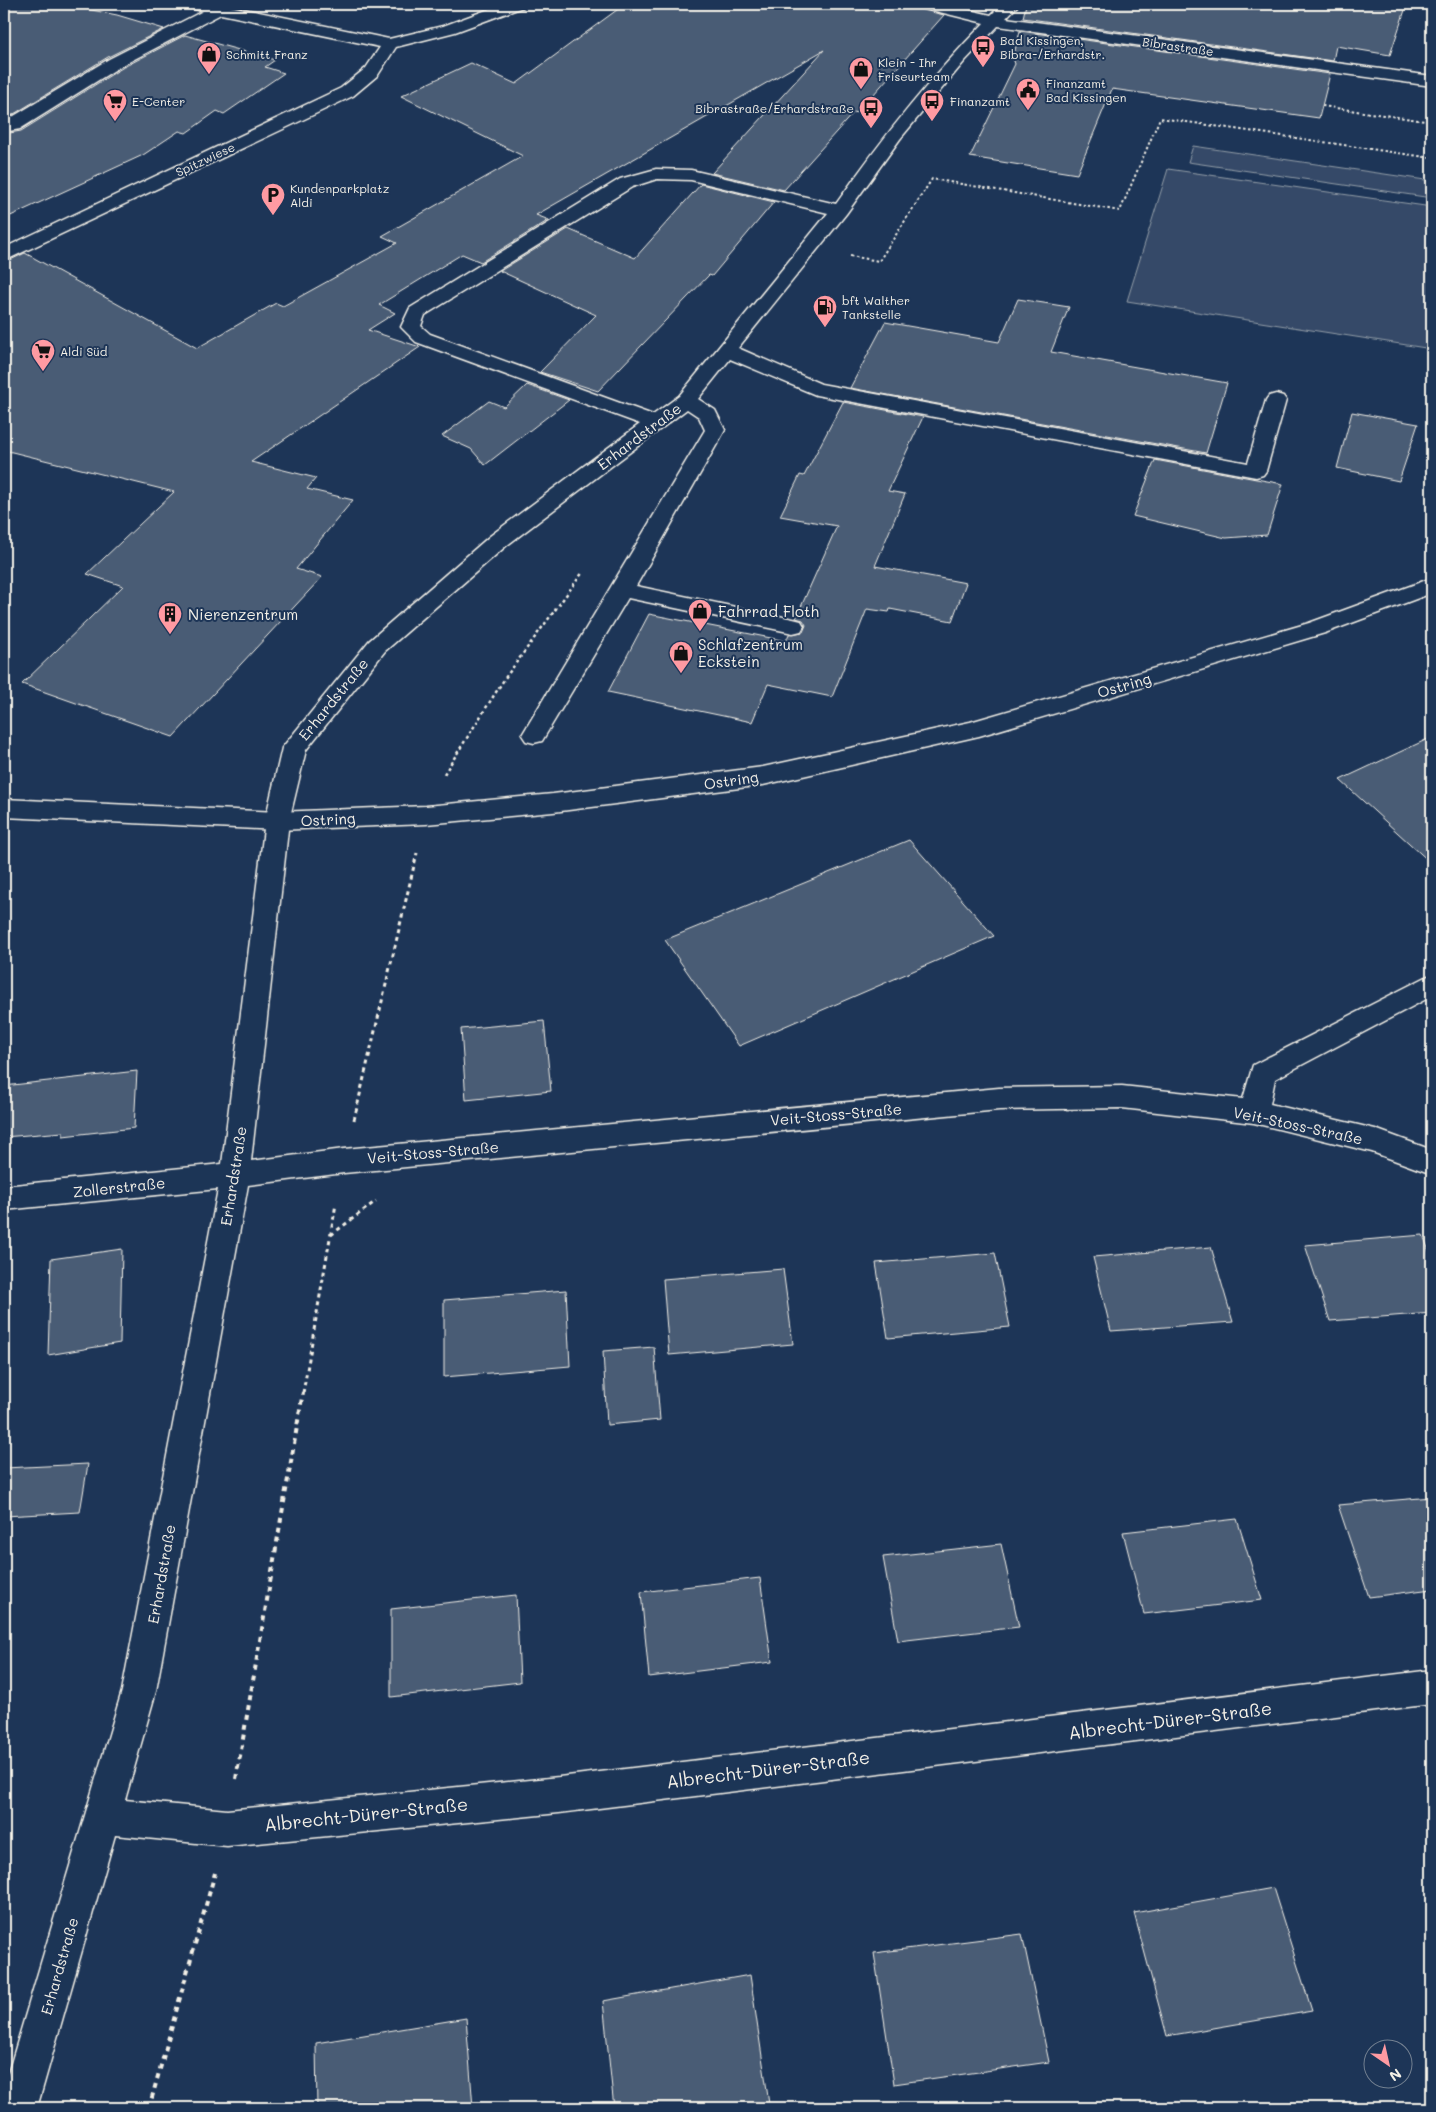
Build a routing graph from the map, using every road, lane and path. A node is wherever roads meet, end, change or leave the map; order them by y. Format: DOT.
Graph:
graph roads {
  1 [pos="193,4"];
  2 [pos="517,4"];
  3 [pos="925,4"];
  4 [pos="1011,4"];
  5 [pos="220,10"];
  6 [pos="994,21"];
  7 [pos="389,44"];
  8 [pos="1432,81"];
  9 [pos="1322,106"];
  10 [pos="1432,122"];
  11 [pos="4,127"];
  12 [pos="1432,158"];
  13 [pos="840,210"];
  14 [pos="808,250"];
  15 [pos="4,255"];
  16 [pos="726,350"];
  17 [pos="686,400"];
  18 [pos="1276,400"];
  19 [pos="656,423"];
  20 [pos="586,568"];
  21 [pos="1432,585"];
  22 [pos="622,590"];
  23 [pos="793,626"];
  24 [pos="534,735"];
  25 [pos="4,808"];
  26 [pos="426,815"];
  27 [pos="277,821"];
  28 [pos="1432,984"];
  29 [pos="1254,1112"];
  30 [pos="344,1161"];
  31 [pos="1432,1162"];
  32 [pos="234,1175"];
  33 [pos="4,1198"];
  34 [pos="1432,1687"];
  35 [pos="103,1816"];
  36 [pos="227,1828"];
  37 [pos="17,2108"];
  38 [pos="149,2108"];
  1 -- 5 [label="street"];
  2 -- 7 [label="street"];
  3 -- 6 [label="street, Bibrastraße"];
  4 -- 6 [label="street, Erhardstraße"];
  5 -- 7 [label="street"];
  5 -- 11 [label="street"];
  6 -- 8 [label="street, Bibrastraße"];
  6 -- 13 [label="street, Erhardstraße"];
  7 -- 15 [label="street, Spitzwiese"];
  9 -- 10 [label="path"];
  12 -- 14 [label="path"];
  13 -- 14 [label="street, Erhardstraße"];
  13 -- 19 [label="street"];
  14 -- 16 [label="street, Erhardstraße"];
  16 -- 17 [label="street, Erhardstraße"];
  16 -- 18 [label="street"];
  17 -- 19 [label="street, Erhardstraße"];
  17 -- 22 [label="street, Erhardstraße"];
  19 -- 27 [label="street, Erhardstraße"];
  20 -- 26 [label="path"];
  21 -- 26 [label="street, Ostring"];
  22 -- 23 [label="street"];
  22 -- 24 [label="street, Erhardstraße"];
  25 -- 27 [label="street, Ostring"];
  26 -- 27 [label="street, Ostring"];
  26 -- 30 [label="path"];
  27 -- 32 [label="street, Erhardstraße"];
  28 -- 29 [label="street"];
  29 -- 30 [label="street, Veit-Stoss-Straße"];
  29 -- 31 [label="street, Veit-Stoss-Straße"];
  30 -- 32 [label="street, Veit-Stoss-Straße"];
  30 -- 36 [label="path"];
  32 -- 33 [label="street, Zollerstraße"];
  32 -- 35 [label="street, Erhardstraße"];
  34 -- 36 [label="street, Albrecht-Dürer-Straße"];
  35 -- 36 [label="street, Albrecht-Dürer-Straße"];
  35 -- 37 [label="street, Erhardstraße"];
  36 -- 38 [label="path"];
}
